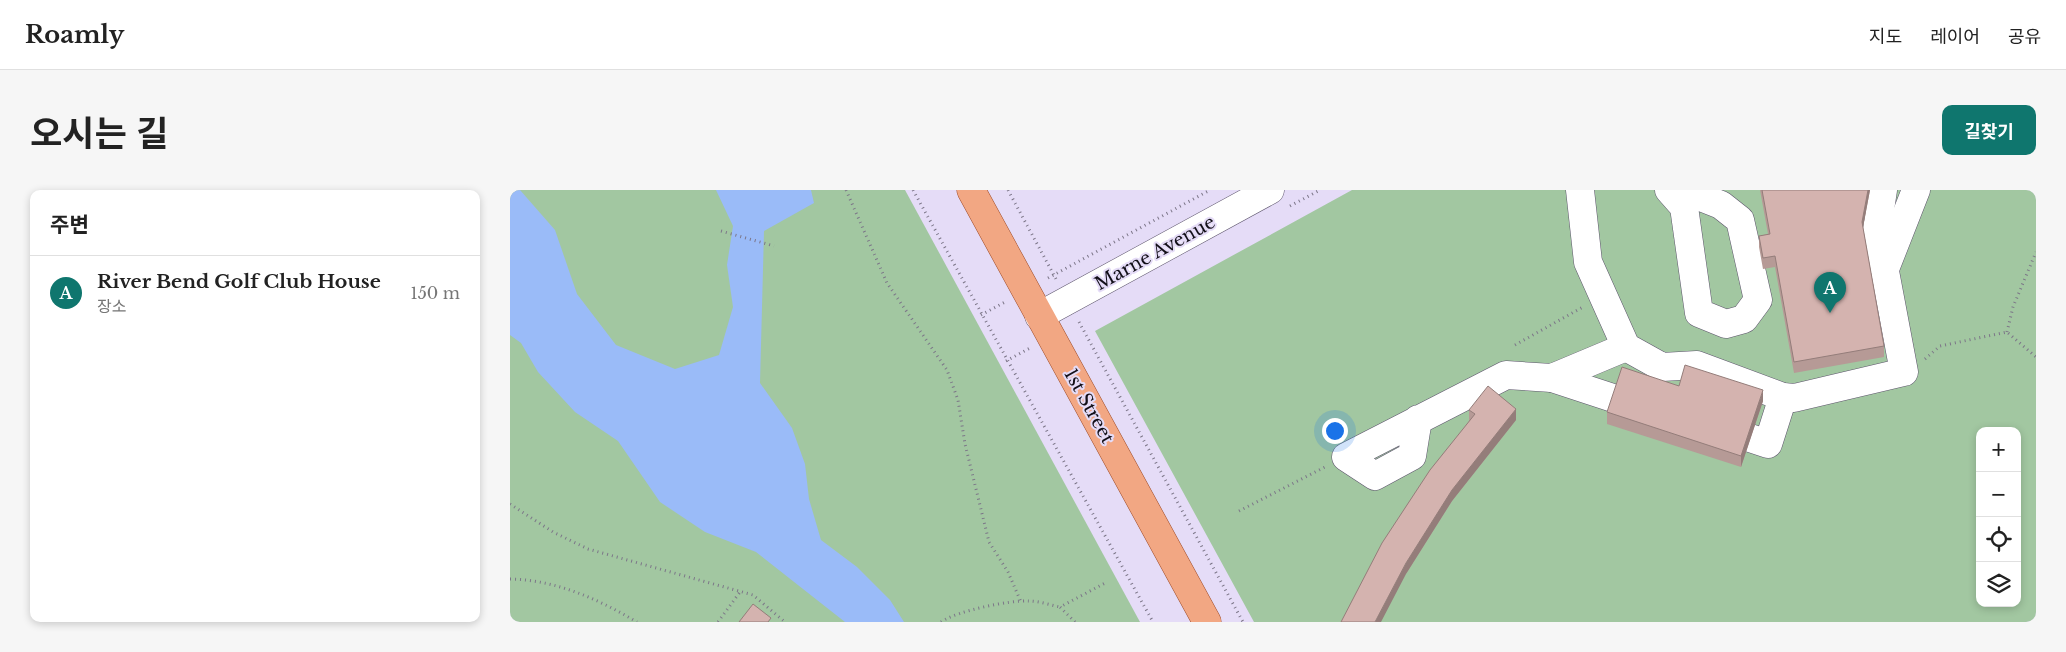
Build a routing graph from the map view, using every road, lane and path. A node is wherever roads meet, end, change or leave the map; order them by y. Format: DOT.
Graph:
graph roads {
  1 [pos="846,190"];
  2 [pos="913,190"];
  3 [pos="971,190"];
  4 [pos="1008,190"];
  5 [pos="1210,190"];
  6 [pos="1270,190"];
  7 [pos="1580,190"];
  8 [pos="1669,190"];
  9 [pos="1683,190"];
  10 [pos="1883,190"];
  11 [pos="1916,190"];
  12 [pos="721,230"];
  13 [pos="774,246"];
  14 [pos="2036,252"];
  15 [pos="1884,269"];
  16 [pos="1054,275"];
  17 [pos="1025,290"];
  18 [pos="1603,297"];
  19 [pos="1067,301"];
  20 [pos="981,315"];
  21 [pos="1040,316"];
  22 [pos="2007,332"];
  23 [pos="1515,345"];
  24 [pos="1626,347"];
  25 [pos="2036,358"];
  26 [pos="1904,372"];
  27 [pos="1552,378"];
  28 [pos="1783,397"];
  29 [pos="1616,399"];
  30 [pos="1750,438"];
  31 [pos="1346,457"];
  32 [pos="510,504"];
  33 [pos="1240,511"];
  34 [pos="510,579"];
  35 [pos="1107,582"];
  36 [pos="740,592"];
  37 [pos="1021,602"];
  38 [pos="1060,607"];
  39 [pos="637,622"];
  40 [pos="718,622"];
  41 [pos="786,622"];
  42 [pos="941,622"];
  43 [pos="1075,622"];
  44 [pos="1153,622"];
  45 [pos="1208,622"];
  46 [pos="1243,622"];
  1 -- 37 [label="path"];
  2 -- 20 [label="path"];
  3 -- 17 [label="main road, 1st Street"];
  4 -- 16 [label="path"];
  5 -- 16 [label="path"];
  6 -- 19 [label="street, Marne Avenue"];
  7 -- 18 [label="street"];
  8 -- 9 [label="street"];
  10 -- 15 [label="street"];
  11 -- 15 [label="street"];
  12 -- 13 [label="path"];
  14 -- 22 [label="path"];
  15 -- 26 [label="street"];
  16 -- 17 [label="path"];
  16 -- 19 [label="path"];
  17 -- 20 [label="path"];
  17 -- 21 [label="main road, 1st Street"];
  18 -- 23 [label="path"];
  18 -- 24 [label="street"];
  19 -- 21 [label="street, Marne Avenue"];
  19 -- 46 [label="path"];
  20 -- 44 [label="path"];
  21 -- 45 [label="main road, 1st Street"];
  22 -- 25 [label="path"];
  22 -- 26 [label="path"];
  24 -- 27 [label="street"];
  24 -- 28 [label="street"];
  26 -- 28 [label="street"];
  27 -- 29 [label="street"];
  27 -- 31 [label="street"];
  28 -- 30 [label="street"];
  31 -- 33 [label="path"];
  32 -- 36 [label="path"];
  34 -- 39 [label="path"];
  35 -- 38 [label="path"];
  36 -- 40 [label="path"];
  36 -- 41 [label="path"];
  37 -- 38 [label="path"];
  37 -- 42 [label="path"];
  38 -- 43 [label="path"];
}
